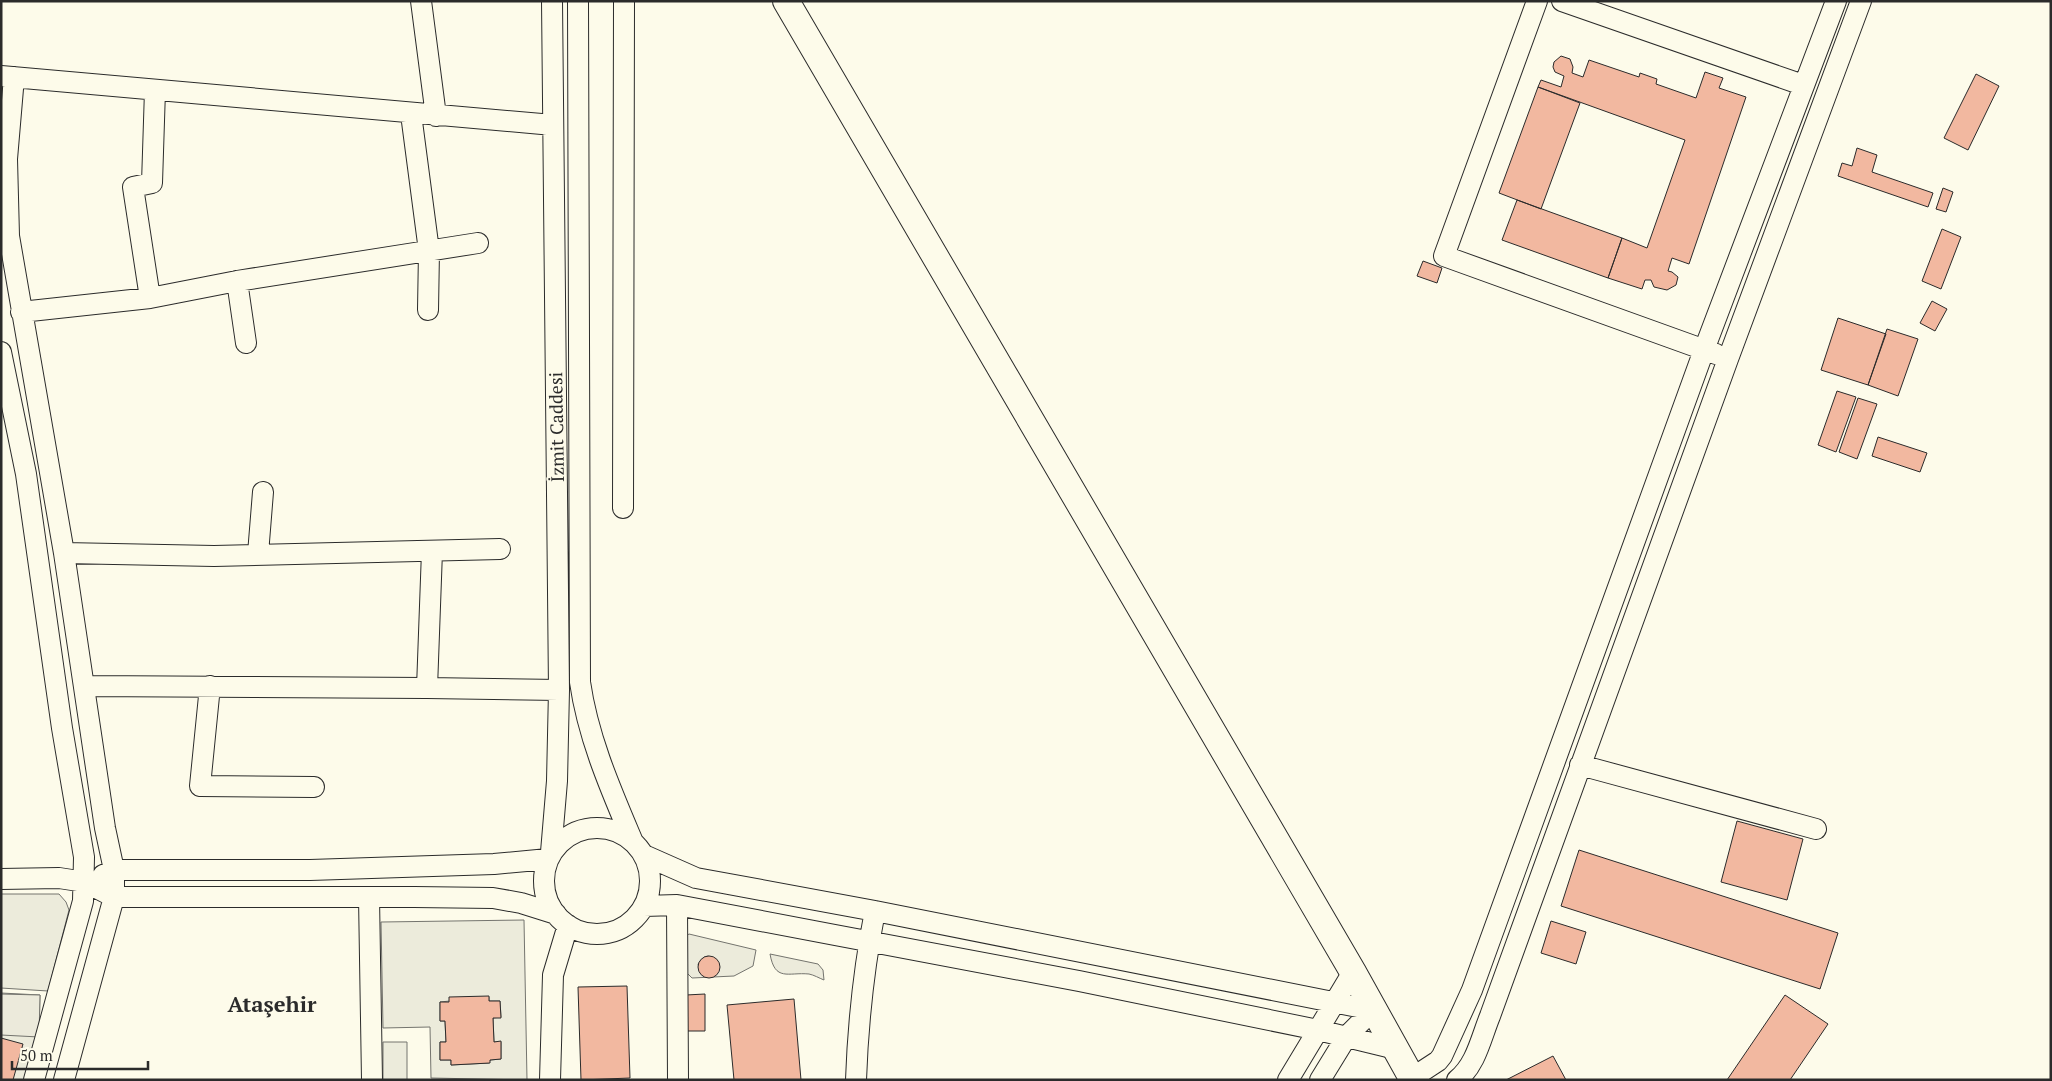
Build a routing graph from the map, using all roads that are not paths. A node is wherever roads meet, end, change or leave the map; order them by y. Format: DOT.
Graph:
graph roads {
  1 [pos="421,1"];
  2 [pos="552,1"];
  3 [pos="578,1"];
  4 [pos="624,1"];
  5 [pos="786,1"];
  6 [pos="1537,1"];
  7 [pos="1562,1"];
  8 [pos="1836,1"];
  9 [pos="1861,1"];
  10 [pos="8,77"];
  11 [pos="1803,85"];
  12 [pos="155,90"];
  13 [pos="411,114"];
  14 [pos="436,116"];
  15 [pos="553,125"];
  16 [pos="478,243"];
  17 [pos="429,251"];
  18 [pos="237,281"];
  19 [pos="150,298"];
  20 [pos="428,310"];
  21 [pos="21,312"];
  22 [pos="246,343"];
  23 [pos="1704,350"];
  24 [pos="1,352"];
  25 [pos="1728,359"];
  26 [pos="8,414"];
  27 [pos="263,492"];
  28 [pos="623,508"];
  29 [pos="500,549"];
  30 [pos="432,551"];
  31 [pos="64,553"];
  32 [pos="258,554"];
  33 [pos="84,686"];
  34 [pos="210,686"];
  35 [pos="427,688"];
  36 [pos="559,690"];
  37 [pos="1580,765"];
  38 [pos="314,786"];
  39 [pos="1816,829"];
  40 [pos="638,849"];
  41 [pos="550,855"];
  42 [pos="114,870"];
  43 [pos="1,879"];
  44 [pos="85,882"];
  45 [pos="369,896"];
  46 [pos="114,897"];
  47 [pos="677,905"];
  48 [pos="644,906"];
  49 [pos="875,911"];
  50 [pos="562,919"];
  51 [pos="869,941"];
  52 [pos="1353,972"];
  53 [pos="1334,1002"];
  54 [pos="56,1003"];
  55 [pos="1373,1010"];
  56 [pos="39,1015"];
  57 [pos="1318,1030"];
  58 [pos="1346,1036"];
  59 [pos="1396,1049"];
  60 [pos="1413,1079"];
  61 [pos="34,1080"];
  62 [pos="64,1080"];
  63 [pos="372,1080"];
  64 [pos="550,1080"];
  65 [pos="678,1080"];
  66 [pos="856,1080"];
  67 [pos="1288,1080"];
  68 [pos="1320,1080"];
  69 [pos="1457,1080"];
  1 -- 14 [label="street"];
  2 -- 15 [label="street, İzmit Caddesi"];
  3 -- 40 [label="street, İzmit Caddesi"];
  4 -- 28 [label="street"];
  5 -- 52 [label="main road"];
  6 -- 23 [label="street"];
  7 -- 11 [label="street"];
  8 -- 11 [label="street"];
  9 -- 25 [label="street"];
  10 -- 12 [label="street"];
  10 -- 21 [label="street"];
  11 -- 23 [label="street"];
  12 -- 13 [label="street"];
  12 -- 19 [label="street"];
  13 -- 14 [label="street"];
  13 -- 17 [label="street"];
  14 -- 15 [label="street"];
  15 -- 36 [label="street, İzmit Caddesi"];
  16 -- 17 [label="street"];
  17 -- 18 [label="street"];
  17 -- 20 [label="street"];
  18 -- 19 [label="street"];
  18 -- 22 [label="street"];
  19 -- 21 [label="street"];
  21 -- 31 [label="street"];
  23 -- 25 [label="street"];
  23 -- 60 [label="street"];
  24 -- 26 [label="street"];
  25 -- 37 [label="street"];
  26 -- 44 [label="street"];
  27 -- 32 [label="street"];
  29 -- 30 [label="street"];
  30 -- 32 [label="street"];
  30 -- 35 [label="street"];
  31 -- 32 [label="street"];
  31 -- 33 [label="street"];
  33 -- 34 [label="street"];
  33 -- 42 [label="street"];
  34 -- 35 [label="street"];
  34 -- 38 [label="street"];
  35 -- 36 [label="street"];
  36 -- 41 [label="street, İzmit Caddesi"];
  37 -- 39 [label="street"];
  37 -- 69 [label="street"];
  40 -- 41 [label="street"];
  40 -- 48 [label="street, İzmit Caddesi"];
  40 -- 49 [label="street"];
  41 -- 42 [label="street"];
  41 -- 50 [label="street, İzmit Caddesi"];
  42 -- 44 [label="street"];
  42 -- 46 [label="street"];
  43 -- 44 [label="street"];
  44 -- 46 [label="street"];
  44 -- 54 [label="street"];
  45 -- 46 [label="street"];
  45 -- 50 [label="street"];
  45 -- 63 [label="street"];
  46 -- 62 [label="street"];
  47 -- 48 [label="street"];
  47 -- 51 [label="street"];
  47 -- 65 [label="street"];
  48 -- 50 [label="street, İzmit Caddesi"];
  49 -- 51 [label="street"];
  49 -- 53 [label="street"];
  50 -- 64 [label="street"];
  51 -- 57 [label="street"];
  51 -- 66 [label="street"];
  52 -- 53 [label="street"];
  52 -- 55 [label="main road"];
  53 -- 55 [label="street"];
  53 -- 57 [label="street"];
  54 -- 56 [label="street"];
  54 -- 61 [label="street"];
  55 -- 58 [label="street"];
  55 -- 59 [label="main road"];
  57 -- 58 [label="street"];
  57 -- 67 [label="street"];
  58 -- 59 [label="street"];
  58 -- 68 [label="street"];
  59 -- 60 [label="main road"];
}
